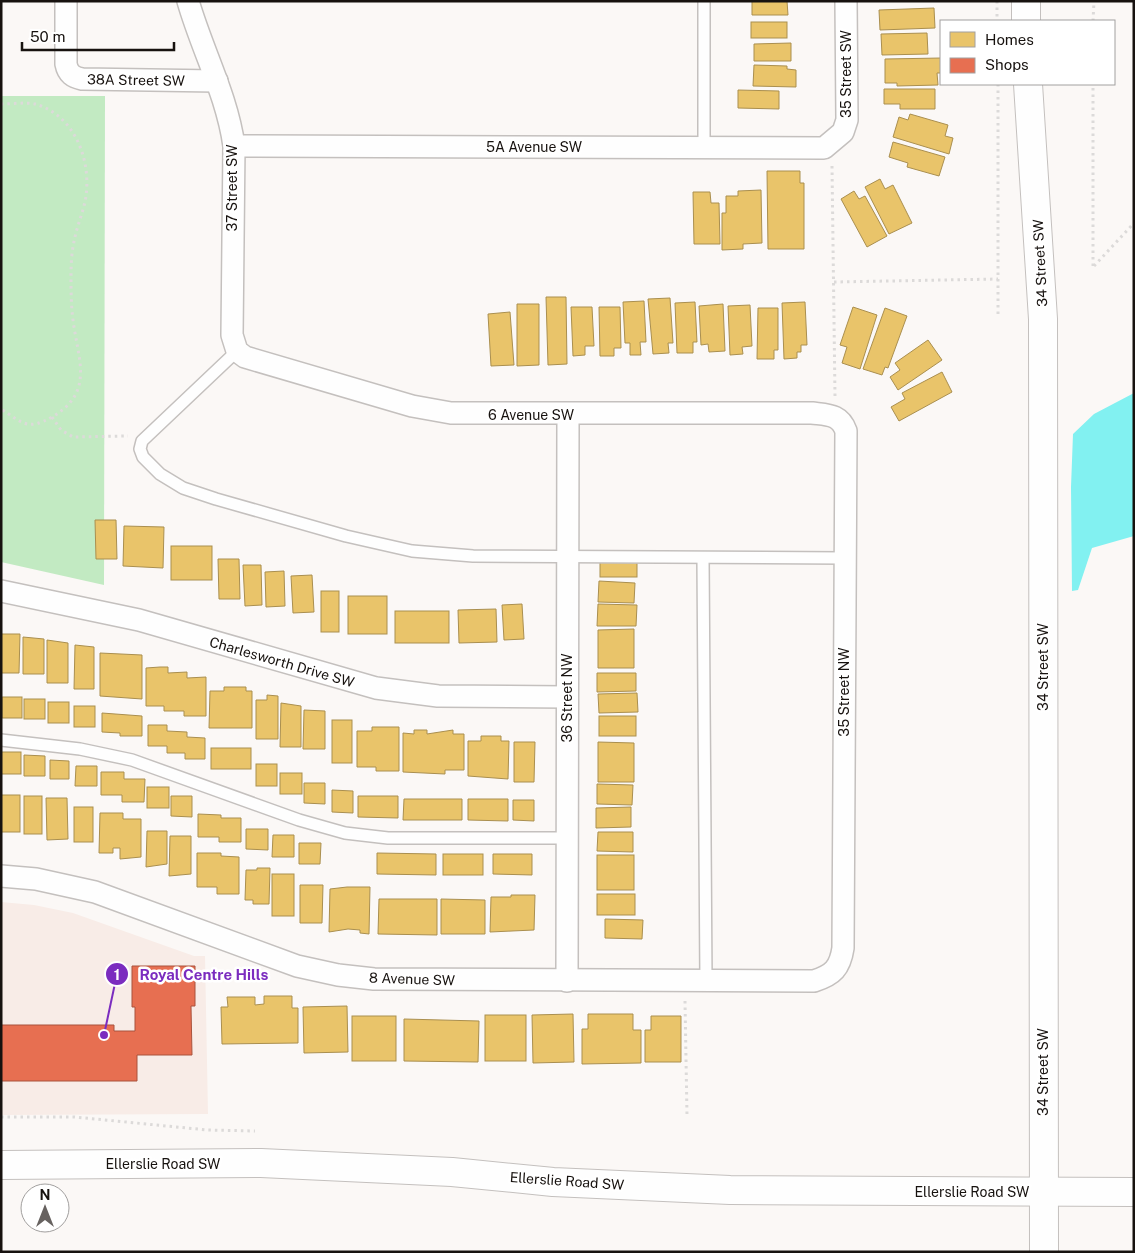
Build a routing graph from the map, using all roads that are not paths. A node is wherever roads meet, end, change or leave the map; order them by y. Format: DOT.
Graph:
graph roads {
  1 [pos="66,1"];
  2 [pos="188,1"];
  3 [pos="704,1"];
  4 [pos="846,1"];
  5 [pos="1026,1"];
  6 [pos="1026,20"];
  7 [pos="217,81"];
  8 [pos="1028,85"];
  9 [pos="832,143"];
  10 [pos="234,146"];
  11 [pos="704,147"];
  12 [pos="237,351"];
  13 [pos="568,415"];
  14 [pos="834,416"];
  15 [pos="568,557"];
  16 [pos="702,558"];
  17 [pos="845,558"];
  18 [pos="1,591"];
  19 [pos="567,697"];
  20 [pos="1,740"];
  21 [pos="567,838"];
  22 [pos="1,876"];
  23 [pos="836,971"];
  24 [pos="567,980"];
  25 [pos="706,981"];
  26 [pos="1,1165"];
  27 [pos="1044,1191"];
  28 [pos="1134,1192"];
  29 [pos="1044,1252"];
  1 -- 7 [label="street, 38A Street SW"];
  2 -- 7 [label="street, 37 Street SW"];
  3 -- 11 [label="lane"];
  4 -- 9 [label="street, 35 Street SW"];
  5 -- 6 [label="main road"];
  7 -- 10 [label="street, 37 Street SW"];
  8 -- 27 [label="main road, 34 Street SW"];
  9 -- 11 [label="street, 5A Avenue SW"];
  10 -- 11 [label="street, 5A Avenue SW"];
  10 -- 12 [label="street, 37 Street SW"];
  12 -- 13 [label="street, 6 Avenue SW"];
  12 -- 15 [label="lane"];
  13 -- 14 [label="street, 6 Avenue SW"];
  13 -- 15 [label="street, 36 Street NW"];
  14 -- 17 [label="street, 35 Street NW"];
  15 -- 16 [label="lane"];
  15 -- 19 [label="street, 36 Street NW"];
  16 -- 17 [label="lane"];
  16 -- 25 [label="lane"];
  17 -- 23 [label="street, 35 Street NW"];
  18 -- 19 [label="street, Charlesworth Drive SW"];
  19 -- 21 [label="street, 36 Street NW"];
  20 -- 21 [label="lane"];
  21 -- 24 [label="street, 36 Street NW"];
  22 -- 24 [label="street, 8 Avenue SW"];
  23 -- 25 [label="street, 8 Avenue SW"];
  24 -- 25 [label="street, 8 Avenue SW"];
  26 -- 27 [label="main road, Ellerslie Road SW"];
  27 -- 28 [label="main road, Ellerslie Road SW"];
  27 -- 29 [label="main road, 34 Street SW"];
}
